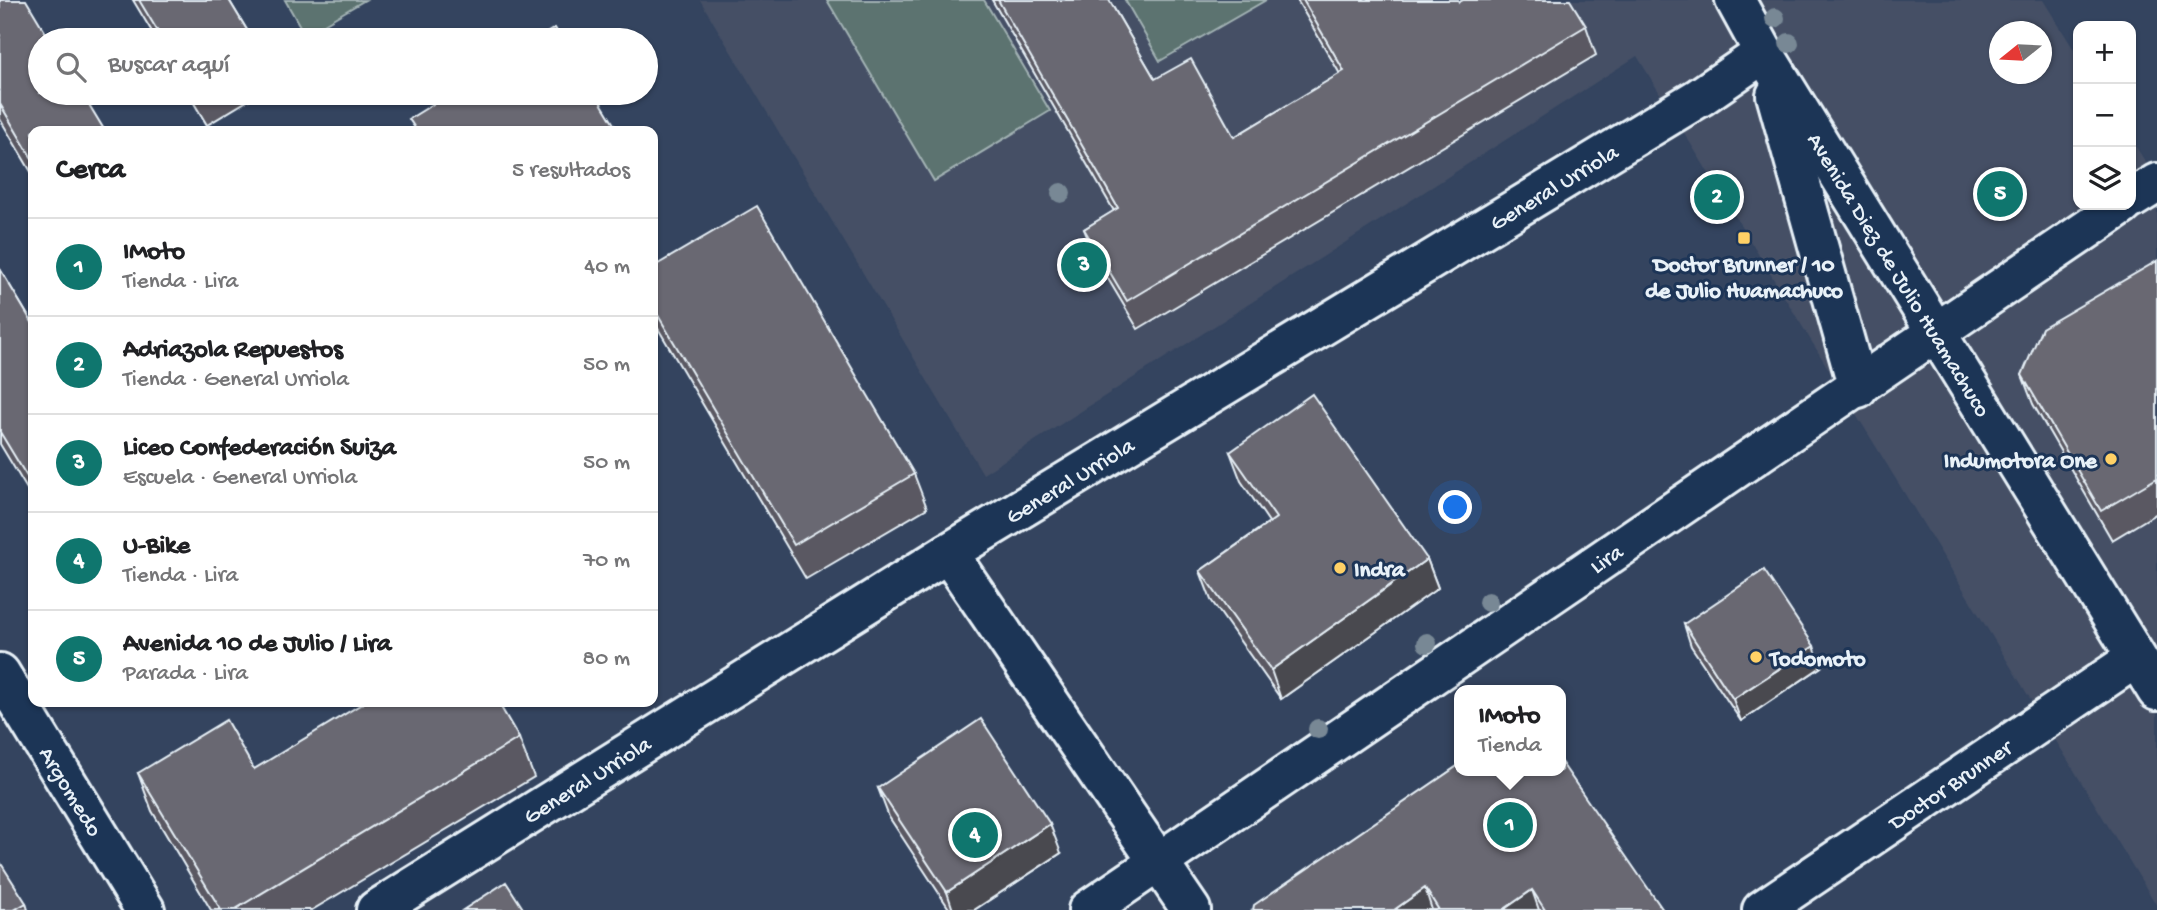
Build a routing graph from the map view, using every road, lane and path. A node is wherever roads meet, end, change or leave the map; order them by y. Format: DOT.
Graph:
graph roads {
  1 [pos="1735,0"];
  2 [pos="1764,53"];
  3 [pos="2157,183"];
  4 [pos="2136,197"];
  5 [pos="2116,210"];
  6 [pos="1938,332"];
  7 [pos="1858,388"];
  8 [pos="948,553"];
  9 [pos="2136,658"];
  10 [pos="0,673"];
  11 [pos="2157,691"];
  12 [pos="1159,862"];
  13 [pos="145,910"];
  14 [pos="376,910"];
  15 [pos="1088,910"];
  16 [pos="1191,910"];
  17 [pos="1762,910"];
  1 -- 2 [label="main road, Avenida Diez de Julio Huamachuco"];
  2 -- 6 [label="main road, Avenida Diez de Julio Huamachuco"];
  2 -- 7 [label="main road"];
  2 -- 8 [label="main road, General Urriola"];
  3 -- 4 [label="main road"];
  5 -- 6 [label="main road, Lira"];
  6 -- 7 [label="main road, Lira"];
  6 -- 9 [label="main road, Avenida Diez de Julio Huamachuco"];
  7 -- 12 [label="main road, Lira"];
  8 -- 12 [label="main road"];
  8 -- 14 [label="main road, General Urriola"];
  9 -- 11 [label="main road, Avenida Diez de Julio Huamachuco"];
  9 -- 17 [label="main road, Doctor Brunner"];
  10 -- 13 [label="main road, Argomedo"];
  12 -- 15 [label="main road, Lira"];
  12 -- 16 [label="main road"];
}
